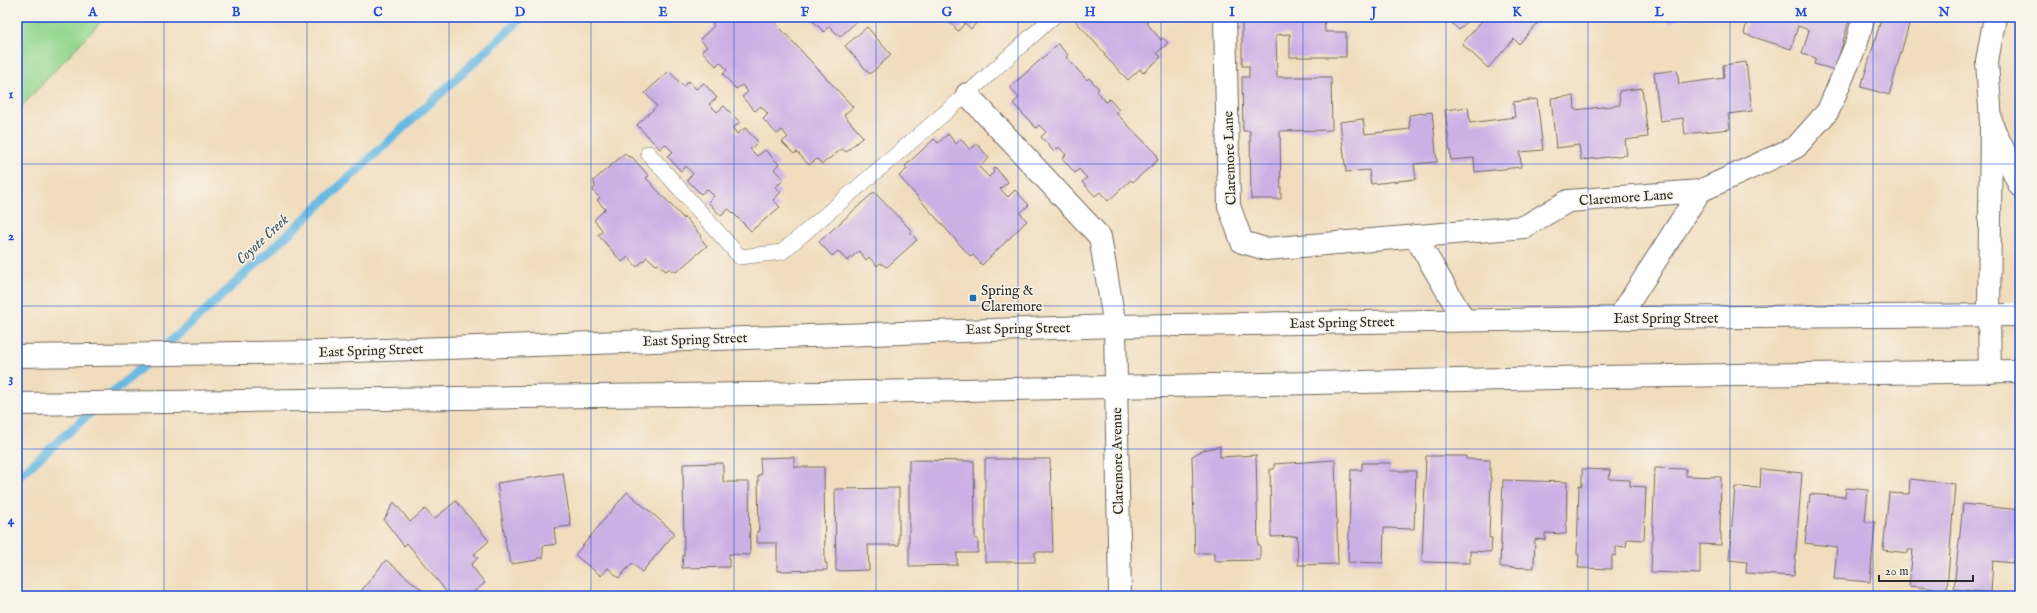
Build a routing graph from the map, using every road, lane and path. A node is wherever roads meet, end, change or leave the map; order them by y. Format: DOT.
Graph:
graph roads {
  1 [pos="1053,17"];
  2 [pos="1226,17"];
  3 [pos="1864,17"];
  4 [pos="1995,17"];
  5 [pos="967,94"];
  6 [pos="1991,124"];
  7 [pos="648,153"];
  8 [pos="2020,186"];
  9 [pos="1700,192"];
  10 [pos="1415,236"];
  11 [pos="2020,315"];
  12 [pos="1989,316"];
  13 [pos="1619,318"];
  14 [pos="1464,320"];
  15 [pos="1115,326"];
  16 [pos="17,356"];
  17 [pos="2020,371"];
  18 [pos="1990,372"];
  19 [pos="1116,388"];
  20 [pos="17,404"];
  21 [pos="1120,596"];
  1 -- 5 [label="lane"];
  2 -- 10 [label="main road, Claremore Lane"];
  3 -- 9 [label="main road, Claremore Lane"];
  4 -- 6 [label="main road"];
  5 -- 7 [label="lane"];
  5 -- 15 [label="main road"];
  6 -- 8 [label="main road"];
  6 -- 12 [label="main road"];
  9 -- 10 [label="main road, Claremore Lane"];
  9 -- 13 [label="main road, Claremore Lane"];
  10 -- 14 [label="main road"];
  11 -- 12 [label="main road, East Spring Street"];
  12 -- 13 [label="main road, East Spring Street"];
  12 -- 18 [label="main road"];
  13 -- 14 [label="main road, East Spring Street"];
  14 -- 15 [label="main road, East Spring Street"];
  15 -- 16 [label="main road, East Spring Street"];
  15 -- 19 [label="main road, Claremore Avenue"];
  17 -- 18 [label="main road"];
  18 -- 19 [label="main road"];
  19 -- 20 [label="main road"];
  19 -- 21 [label="main road, Claremore Avenue"];
}
